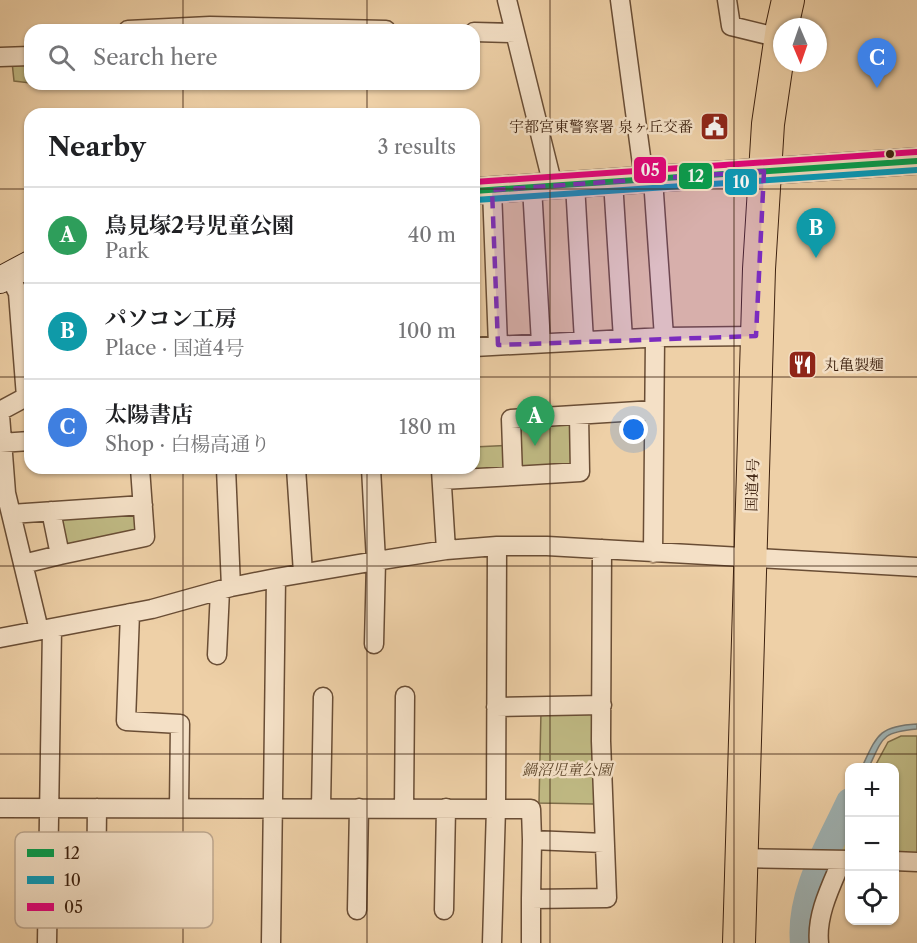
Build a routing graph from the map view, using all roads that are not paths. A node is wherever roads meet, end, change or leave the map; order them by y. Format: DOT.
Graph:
graph roads {
  1 [pos="507,0"];
  2 [pos="620,0"];
  3 [pos="727,0"];
  4 [pos="788,0"];
  5 [pos="784,18"];
  6 [pos="773,30"];
  7 [pos="480,32"];
  8 [pos="515,33"];
  9 [pos="24,56"];
  10 [pos="0,57"];
  11 [pos="775,72"];
  12 [pos="917,161"];
  13 [pos="764,171"];
  14 [pos="649,179"];
  15 [pos="613,181"];
  16 [pos="554,186"];
  17 [pos="483,191"];
  18 [pos="13,273"];
  19 [pos="24,336"];
  20 [pos="756,336"];
  21 [pos="659,337"];
  22 [pos="623,339"];
  23 [pos="585,341"];
  24 [pos="541,343"];
  25 [pos="498,345"];
  26 [pos="480,346"];
  27 [pos="24,398"];
  28 [pos="654,410"];
  29 [pos="0,413"];
  30 [pos="579,415"];
  31 [pos="24,441"];
  32 [pos="1,443"];
  33 [pos="141,474"];
  34 [pos="226,474"];
  35 [pos="296,474"];
  36 [pos="371,474"];
  37 [pos="441,474"];
  38 [pos="513,476"];
  39 [pos="143,505"];
  40 [pos="51,511"];
  41 [pos="11,514"];
  42 [pos="497,546"];
  43 [pos="602,549"];
  44 [pos="446,550"];
  45 [pos="653,553"];
  46 [pos="60,555"];
  47 [pos="749,559"];
  48 [pos="376,561"];
  49 [pos="23,564"];
  50 [pos="917,567"];
  51 [pos="303,573"];
  52 [pos="276,578"];
  53 [pos="225,589"];
  54 [pos="130,613"];
  55 [pos="45,629"];
  56 [pos="0,638"];
  57 [pos="374,644"];
  58 [pos="217,655"];
  59 [pos="405,696"];
  60 [pos="323,697"];
  61 [pos="602,705"];
  62 [pos="496,707"];
  63 [pos="0,808"];
  64 [pos="49,808"];
  65 [pos="97,808"];
  66 [pos="179,808"];
  67 [pos="272,808"];
  68 [pos="321,808"];
  69 [pos="359,808"];
  70 [pos="404,808"];
  71 [pos="446,808"];
  72 [pos="496,808"];
  73 [pos="49,832"];
  74 [pos="97,832"];
  75 [pos="531,840"];
  76 [pos="604,843"];
  77 [pos="741,858"];
  78 [pos="845,860"];
  79 [pos="899,861"];
  80 [pos="845,862"];
  81 [pos="917,862"];
  82 [pos="531,899"];
  83 [pos="357,910"];
  84 [pos="444,910"];
  85 [pos="47,928"];
  86 [pos="47,943"];
  87 [pos="271,943"];
  88 [pos="492,943"];
  89 [pos="531,943"];
  90 [pos="739,943"];
  91 [pos="819,943"];
  1 -- 8 [label="street"];
  2 -- 14 [label="street"];
  3 -- 6 [label="street"];
  4 -- 5 [label="highway, 国道4号"];
  7 -- 8 [label="street"];
  8 -- 16 [label="street"];
  9 -- 10 [label="street"];
  11 -- 13 [label="highway, 国道4号"];
  12 -- 13 [label="street"];
  13 -- 14 [label="street"];
  13 -- 20 [label="highway, 国道4号"];
  14 -- 15 [label="street"];
  14 -- 21 [label="street"];
  15 -- 16 [label="street"];
  15 -- 22 [label="street"];
  16 -- 17 [label="street"];
  16 -- 23 [label="street"];
  16 -- 24 [label="street"];
  17 -- 25 [label="street"];
  18 -- 19 [label="street"];
  20 -- 21 [label="street"];
  20 -- 47 [label="highway, 国道4号"];
  21 -- 22 [label="street"];
  21 -- 28 [label="street"];
  22 -- 23 [label="street"];
  23 -- 24 [label="street"];
  24 -- 25 [label="street"];
  25 -- 26 [label="street"];
  27 -- 29 [label="street"];
  28 -- 30 [label="street"];
  28 -- 45 [label="street"];
  29 -- 32 [label="street"];
  30 -- 38 [label="street"];
  30 -- 38 [label="street"];
  31 -- 32 [label="street"];
  32 -- 41 [label="street"];
  33 -- 39 [label="street"];
  34 -- 53 [label="street"];
  35 -- 51 [label="street"];
  36 -- 48 [label="street"];
  37 -- 38 [label="street"];
  37 -- 44 [label="street"];
  39 -- 40 [label="street"];
  39 -- 46 [label="street"];
  40 -- 41 [label="street"];
  40 -- 46 [label="street"];
  41 -- 49 [label="street"];
  42 -- 43 [label="street"];
  42 -- 44 [label="street"];
  42 -- 62 [label="street"];
  43 -- 45 [label="street"];
  43 -- 61 [label="street"];
  44 -- 48 [label="street"];
  45 -- 47 [label="street"];
  46 -- 49 [label="street"];
  47 -- 50 [label="street"];
  47 -- 77 [label="highway, 国道4号"];
  48 -- 51 [label="street"];
  48 -- 57 [label="street"];
  49 -- 55 [label="street"];
  51 -- 52 [label="street"];
  52 -- 53 [label="street"];
  52 -- 67 [label="street"];
  53 -- 54 [label="street"];
  53 -- 58 [label="street"];
  54 -- 55 [label="street"];
  54 -- 66 [label="street"];
  55 -- 56 [label="street"];
  55 -- 64 [label="street"];
  59 -- 70 [label="street"];
  60 -- 68 [label="street"];
  61 -- 62 [label="street"];
  61 -- 76 [label="street"];
  62 -- 72 [label="street"];
  63 -- 64 [label="street"];
  64 -- 65 [label="street"];
  64 -- 73 [label="street"];
  65 -- 66 [label="street"];
  65 -- 74 [label="street"];
  66 -- 67 [label="street"];
  67 -- 68 [label="street"];
  67 -- 87 [label="street"];
  68 -- 69 [label="street"];
  69 -- 70 [label="street"];
  69 -- 83 [label="street"];
  70 -- 71 [label="street"];
  71 -- 72 [label="street"];
  71 -- 84 [label="street"];
  72 -- 75 [label="street"];
  72 -- 88 [label="street"];
  75 -- 76 [label="street"];
  75 -- 82 [label="street"];
  76 -- 82 [label="street"];
  77 -- 78 [label="street"];
  77 -- 90 [label="highway, 国道4号"];
  79 -- 81 [label="street"];
  80 -- 91 [label="street"];
  82 -- 89 [label="street"];
  85 -- 86 [label="street"];
}
